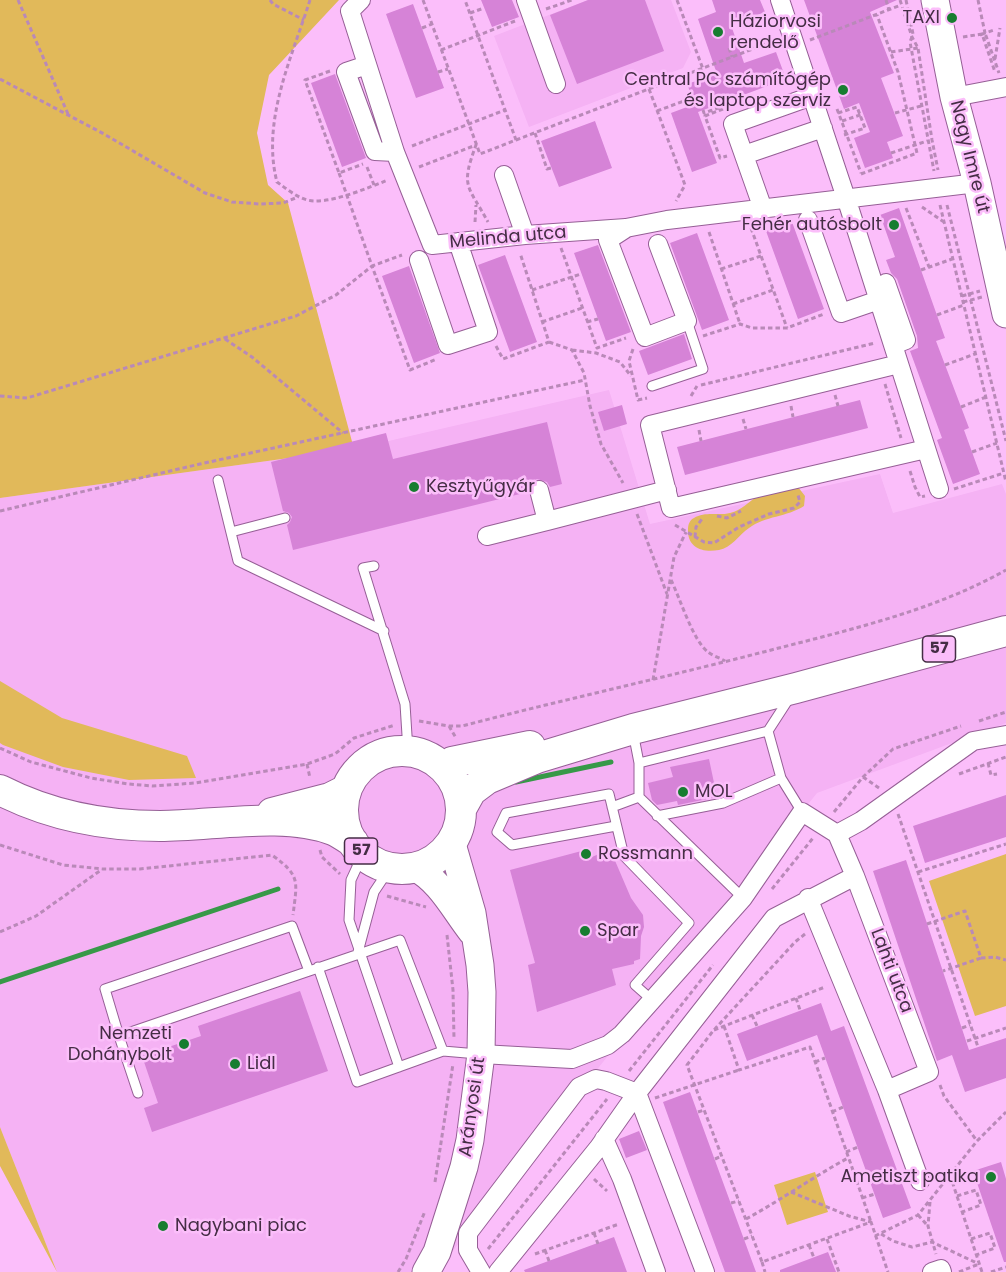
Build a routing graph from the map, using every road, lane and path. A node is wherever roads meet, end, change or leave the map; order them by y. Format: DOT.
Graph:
graph roads {
  1 [pos="18,0"];
  2 [pos="270,0"];
  3 [pos="310,0"];
  4 [pos="361,0"];
  5 [pos="423,0"];
  6 [pos="465,0"];
  7 [pos="572,0"];
  8 [pos="677,0"];
  9 [pos="780,0"];
  10 [pos="886,0"];
  11 [pos="900,0"];
  12 [pos="906,0"];
  13 [pos="935,0"];
  14 [pos="978,0"];
  15 [pos="901,5"];
  16 [pos="484,8"];
  17 [pos="528,8"];
  18 [pos="889,10"];
  19 [pos="870,11"];
  20 [pos="470,13"];
  21 [pos="877,15"];
  22 [pos="872,16"];
  23 [pos="304,20"];
  24 [pos="857,22"];
  25 [pos="432,24"];
  26 [pos="422,28"];
  27 [pos="860,28"];
  28 [pos="999,28"];
  29 [pos="994,30"];
  30 [pos="983,34"];
  31 [pos="478,36"];
  32 [pos="800,37"];
  33 [pos="912,37"];
  34 [pos="943,42"];
  35 [pos="729,48"];
  36 [pos="911,49"];
  37 [pos="441,50"];
  38 [pos="891,52"];
  39 [pos="732,57"];
  40 [pos="995,61"];
  41 [pos="366,62"];
  42 [pos="448,69"];
  43 [pos="702,69"];
  44 [pos="438,72"];
  45 [pos="0,79"];
  46 [pos="556,84"];
  47 [pos="1004,87"];
  48 [pos="649,89"];
  49 [pos="812,96"];
  50 [pos="954,97"];
  51 [pos="692,98"];
  52 [pos="725,102"];
  53 [pos="834,102"];
  54 [pos="921,106"];
  55 [pos="598,108"];
  56 [pos="727,108"];
  57 [pos="906,109"];
  58 [pos="505,110"];
  59 [pos="703,110"];
  60 [pos="657,111"];
  61 [pos="719,111"];
  62 [pos="838,113"];
  63 [pos="895,113"];
  64 [pos="600,114"];
  65 [pos="862,115"];
  66 [pos="69,116"];
  67 [pos="841,122"];
  68 [pos="469,124"];
  69 [pos="823,128"];
  70 [pos="535,133"];
  71 [pos="846,135"];
  72 [pos="516,140"];
  73 [pos="927,141"];
  74 [pos="914,144"];
  75 [pos="477,145"];
  76 [pos="395,152"];
  77 [pos="891,153"];
  78 [pos="744,156"];
  79 [pos="551,168"];
  80 [pos="339,173"];
  81 [pos="404,173"];
  82 [pos="504,175"];
  83 [pos="977,183"];
  84 [pos="374,185"];
  85 [pos="942,188"];
  86 [pos="347,195"];
  87 [pos="299,196"];
  88 [pos="846,200"];
  89 [pos="904,201"];
  90 [pos="921,206"];
  91 [pos="763,209"];
  92 [pos="667,220"];
  93 [pos="808,220"];
  94 [pos="705,222"];
  95 [pos="944,222"];
  96 [pos="749,224"];
  97 [pos="627,228"];
  98 [pos="497,238"];
  99 [pos="458,242"];
  100 [pos="522,244"];
  101 [pos="658,244"];
  102 [pos="432,245"];
  103 [pos="561,247"];
  104 [pos="761,256"];
  105 [pos="952,259"];
  106 [pos="1000,259"];
  107 [pos="419,260"];
  108 [pos="372,266"];
  109 [pos="868,266"];
  110 [pos="929,267"];
  111 [pos="721,269"];
  112 [pos="921,270"];
  113 [pos="581,274"];
  114 [pos="572,277"];
  115 [pos="532,290"];
  116 [pos="773,290"];
  117 [pos="879,300"];
  118 [pos="733,304"];
  119 [pos="963,305"];
  120 [pos="582,308"];
  121 [pos="839,309"];
  122 [pos="1006,314"];
  123 [pos="937,315"];
  124 [pos="598,319"];
  125 [pos="687,321"];
  126 [pos="542,322"];
  127 [pos="588,322"];
  128 [pos="740,324"];
  129 [pos="787,328"];
  130 [pos="488,332"];
  131 [pos="644,335"];
  132 [pos="224,338"];
  133 [pos="693,340"];
  134 [pos="549,342"];
  135 [pos="892,342"];
  136 [pos="448,345"];
  137 [pos="572,350"];
  138 [pos="975,354"];
  139 [pos="899,364"];
  140 [pos="945,364"];
  141 [pos="633,378"];
  142 [pos="585,380"];
  143 [pos="884,381"];
  144 [pos="652,386"];
  145 [pos="688,388"];
  146 [pos="835,394"];
  147 [pos="0,396"];
  148 [pos="648,398"];
  149 [pos="986,398"];
  150 [pos="838,406"];
  151 [pos="781,407"];
  152 [pos="960,407"];
  153 [pos="743,417"];
  154 [pos="793,417"];
  155 [pos="698,428"];
  156 [pos="746,429"];
  157 [pos="343,433"];
  158 [pos="701,441"];
  159 [pos="1006,441"];
  160 [pos="997,443"];
  161 [pos="926,449"];
  162 [pos="972,452"];
  163 [pos="906,454"];
  164 [pos="1004,472"];
  165 [pos="219,480"];
  166 [pos="1006,482"];
  167 [pos="539,490"];
  168 [pos="666,490"];
  169 [pos="792,491"];
  170 [pos="940,492"];
  171 [pos="630,499"];
  172 [pos="747,508"];
  173 [pos="0,511"];
  174 [pos="715,515"];
  175 [pos="708,517"];
  176 [pos="285,518"];
  177 [pos="671,520"];
  178 [pos="547,521"];
  179 [pos="231,532"];
  180 [pos="686,532"];
  181 [pos="487,536"];
  182 [pos="695,537"];
  183 [pos="374,566"];
  184 [pos="1006,570"];
  185 [pos="670,578"];
  186 [pos="666,594"];
  187 [pos="384,631"];
  188 [pos="1003,631"];
  189 [pos="727,661"];
  190 [pos="653,680"];
  191 [pos="796,688"];
  192 [pos="406,721"];
  193 [pos="633,729"];
  194 [pos="768,731"];
  195 [pos="1006,735"];
  196 [pos="0,748"];
  197 [pos="408,751"];
  198 [pos="639,763"];
  199 [pos="988,763"];
  200 [pos="444,768"];
  201 [pos="997,774"];
  202 [pos="781,778"];
  203 [pos="0,790"];
  204 [pos="346,790"];
  205 [pos="639,797"];
  206 [pos="892,798"];
  207 [pos="612,807"];
  208 [pos="802,812"];
  209 [pos="657,816"];
  210 [pos="459,821"];
  211 [pos="234,822"];
  212 [pos="616,826"];
  213 [pos="837,834"];
  214 [pos="0,844"];
  215 [pos="1006,844"];
  216 [pos="358,848"];
  217 [pos="408,868"];
  218 [pos="103,869"];
  219 [pos="918,873"];
  220 [pos="855,876"];
  221 [pos="921,881"];
  222 [pos="914,884"];
  223 [pos="743,898"];
  224 [pos="808,898"];
  225 [pos="414,904"];
  226 [pos="427,908"];
  227 [pos="935,922"];
  228 [pos="818,923"];
  229 [pos="927,924"];
  230 [pos="292,926"];
  231 [pos="446,928"];
  232 [pos="0,932"];
  233 [pos="474,935"];
  234 [pos="358,953"];
  235 [pos="981,958"];
  236 [pos="1006,960"];
  237 [pos="951,968"];
  238 [pos="314,969"];
  239 [pos="943,971"];
  240 [pos="827,986"];
  241 [pos="796,998"];
  242 [pos="652,1000"];
  243 [pos="800,1010"];
  244 [pos="752,1016"];
  245 [pos="970,1025"];
  246 [pos="724,1026"];
  247 [pos="757,1026"];
  248 [pos="962,1028"];
  249 [pos="1006,1028"];
  250 [pos="712,1031"];
  251 [pos="119,1036"];
  252 [pos="975,1039"];
  253 [pos="967,1041"];
  254 [pos="978,1047"];
  255 [pos="443,1051"];
  256 [pos="468,1053"];
  257 [pos="825,1058"];
  258 [pos="815,1062"];
  259 [pos="399,1067"];
  260 [pos="739,1070"];
  261 [pos="936,1075"];
  262 [pos="694,1084"];
  263 [pos="887,1090"];
  264 [pos="138,1093"];
  265 [pos="639,1098"];
  266 [pos="843,1107"];
  267 [pos="704,1110"];
  268 [pos="698,1112"];
  269 [pos="832,1112"];
  270 [pos="1006,1112"];
  271 [pos="604,1139"];
  272 [pos="977,1141"];
  273 [pos="858,1147"];
  274 [pos="846,1152"];
  275 [pos="722,1156"];
  276 [pos="848,1158"];
  277 [pos="715,1159"];
  278 [pos="582,1168"];
  279 [pos="950,1175"];
  280 [pos="920,1181"];
  281 [pos="433,1190"];
  282 [pos="607,1191"];
  283 [pos="791,1192"];
  284 [pos="875,1194"];
  285 [pos="957,1196"];
  286 [pos="862,1198"];
  287 [pos="738,1200"];
  288 [pos="930,1200"];
  289 [pos="731,1203"];
  290 [pos="425,1210"];
  291 [pos="962,1212"];
  292 [pos="918,1215"];
  293 [pos="746,1219"];
  294 [pos="871,1222"];
  295 [pos="620,1223"];
  296 [pos="928,1226"];
  297 [pos="594,1233"];
  298 [pos="881,1234"];
  299 [pos="752,1236"];
  300 [pos="875,1236"];
  301 [pos="744,1239"];
  302 [pos="827,1239"];
  303 [pos="971,1239"];
  304 [pos="932,1242"];
  305 [pos="598,1244"];
  306 [pos="810,1245"];
  307 [pos="545,1251"];
  308 [pos="976,1254"];
  309 [pos="530,1256"];
  310 [pos="813,1258"];
  311 [pos="549,1261"];
  312 [pos="762,1262"];
  313 [pos="979,1264"];
  314 [pos="1006,1267"];
  315 [pos="943,1271"];
  316 [pos="398,1272"];
  317 [pos="426,1272"];
  318 [pos="481,1272"];
  319 [pos="498,1272"];
  320 [pos="656,1272"];
  321 [pos="705,1272"];
  322 [pos="765,1272"];
  323 [pos="839,1272"];
  324 [pos="888,1272"];
  325 [pos="982,1272"];
  326 [pos="991,1272"];
  1 -- 66 [label="path"];
  2 -- 23 [label="path"];
  3 -- 23 [label="path"];
  4 -- 41 [label="street, Melinda utca"];
  5 -- 25 [label="path"];
  6 -- 20 [label="path"];
  7 -- 17 [label="path"];
  8 -- 43 [label="path"];
  9 -- 32 [label="street"];
  10 -- 18 [label="path"];
  11 -- 15 [label="path"];
  12 -- 33 [label="path"];
  13 -- 34 [label="main road, Nagy Imre út"];
  14 -- 30 [label="path"];
  15 -- 18 [label="path"];
  15 -- 33 [label="path"];
  16 -- 20 [label="path"];
  17 -- 31 [label="path"];
  17 -- 46 [label="street"];
  18 -- 21 [label="path"];
  19 -- 22 [label="path"];
  20 -- 31 [label="path"];
  21 -- 22 [label="path"];
  21 -- 38 [label="path"];
  22 -- 24 [label="path"];
  23 -- 87 [label="path"];
  24 -- 27 [label="path"];
  24 -- 32 [label="path"];
  25 -- 26 [label="path"];
  25 -- 37 [label="path"];
  28 -- 40 [label="path"];
  29 -- 30 [label="path"];
  30 -- 34 [label="path"];
  30 -- 40 [label="path"];
  30 -- 47 [label="path"];
  31 -- 37 [label="path"];
  31 -- 58 [label="path"];
  32 -- 39 [label="path"];
  32 -- 49 [label="street"];
  33 -- 36 [label="path"];
  33 -- 85 [label="path"];
  34 -- 50 [label="main road, Nagy Imre út"];
  35 -- 39 [label="path"];
  36 -- 38 [label="path"];
  36 -- 54 [label="path"];
  37 -- 42 [label="path"];
  38 -- 57 [label="path"];
  39 -- 43 [label="path"];
  40 -- 47 [label="path"];
  41 -- 76 [label="street, Melinda utca"];
  41 -- 80 [label="path"];
  42 -- 44 [label="path"];
  42 -- 68 [label="path"];
  43 -- 48 [label="path"];
  45 -- 66 [label="path"];
  47 -- 50 [label="street"];
  48 -- 55 [label="path"];
  48 -- 60 [label="path"];
  49 -- 69 [label="street"];
  49 -- 78 [label="street"];
  50 -- 83 [label="main road, Nagy Imre út"];
  51 -- 60 [label="path"];
  52 -- 56 [label="path"];
  53 -- 62 [label="path"];
  54 -- 57 [label="path"];
  54 -- 73 [label="path"];
  55 -- 64 [label="path"];
  55 -- 70 [label="path"];
  57 -- 63 [label="path"];
  57 -- 74 [label="path"];
  58 -- 68 [label="path"];
  58 -- 72 [label="path"];
  59 -- 61 [label="path"];
  60 -- 92 [label="path"];
  62 -- 65 [label="path"];
  62 -- 67 [label="path"];
  65 -- 67 [label="path"];
  65 -- 71 [label="path"];
  66 -- 87 [label="path"];
  67 -- 71 [label="path"];
  68 -- 75 [label="path"];
  68 -- 76 [label="path"];
  69 -- 78 [label="street"];
  69 -- 88 [label="street"];
  70 -- 72 [label="path"];
  70 -- 79 [label="path"];
  71 -- 74 [label="path"];
  72 -- 75 [label="path"];
  73 -- 74 [label="path"];
  73 -- 85 [label="path"];
  74 -- 77 [label="path"];
  75 -- 81 [label="path"];
  75 -- 98 [label="path"];
  76 -- 81 [label="street, Melinda utca"];
  78 -- 91 [label="street"];
  80 -- 84 [label="path"];
  80 -- 86 [label="path"];
  81 -- 84 [label="path"];
  81 -- 102 [label="street, Melinda utca"];
  82 -- 100 [label="street"];
  83 -- 85 [label="street, Melinda utca"];
  83 -- 106 [label="main road, Nagy Imre út"];
  84 -- 86 [label="path"];
  85 -- 88 [label="street, Melinda utca"];
  85 -- 95 [label="path"];
  85 -- 159 [label="path"];
  86 -- 87 [label="path"];
  86 -- 108 [label="path"];
  88 -- 91 [label="street, Melinda utca"];
  88 -- 109 [label="street"];
  89 -- 110 [label="path"];
  90 -- 95 [label="path"];
  91 -- 92 [label="street, Melinda utca"];
  92 -- 97 [label="street, Melinda utca"];
  93 -- 121 [label="street"];
  94 -- 111 [label="path"];
  95 -- 105 [label="path"];
  96 -- 104 [label="path"];
  97 -- 100 [label="street, Melinda utca"];
  97 -- 131 [label="street"];
  98 -- 99 [label="street, Melinda utca"];
  98 -- 100 [label="street, Melinda utca"];
  99 -- 102 [label="street, Melinda utca"];
  99 -- 130 [label="street"];
  100 -- 115 [label="path"];
  101 -- 125 [label="street"];
  102 -- 108 [label="path"];
  103 -- 114 [label="path"];
  104 -- 111 [label="path"];
  104 -- 116 [label="path"];
  105 -- 110 [label="path"];
  105 -- 119 [label="path"];
  106 -- 122 [label="main road, Nagy Imre út"];
  107 -- 136 [label="street"];
  108 -- 132 [label="path"];
  108 -- 136 [label="path"];
  109 -- 117 [label="street"];
  109 -- 135 [label="street"];
  110 -- 112 [label="path"];
  111 -- 118 [label="path"];
  113 -- 114 [label="path"];
  114 -- 115 [label="path"];
  114 -- 120 [label="path"];
  115 -- 126 [label="path"];
  116 -- 118 [label="path"];
  116 -- 129 [label="path"];
  117 -- 121 [label="street"];
  117 -- 135 [label="street"];
  118 -- 128 [label="path"];
  119 -- 123 [label="path"];
  119 -- 138 [label="path"];
  120 -- 126 [label="path"];
  120 -- 127 [label="path"];
  121 -- 129 [label="path"];
  124 -- 127 [label="path"];
  125 -- 131 [label="street"];
  125 -- 133 [label="lane"];
  126 -- 134 [label="path"];
  127 -- 131 [label="path"];
  128 -- 129 [label="path"];
  128 -- 133 [label="path"];
  130 -- 134 [label="path"];
  130 -- 136 [label="street"];
  131 -- 141 [label="path"];
  132 -- 147 [label="path"];
  132 -- 157 [label="path"];
  133 -- 144 [label="lane"];
  134 -- 137 [label="path"];
  135 -- 139 [label="street"];
  135 -- 145 [label="path"];
  137 -- 141 [label="path"];
  137 -- 142 [label="path"];
  138 -- 140 [label="path"];
  138 -- 149 [label="path"];
  139 -- 161 [label="street"];
  139 -- 168 [label="street"];
  141 -- 148 [label="path"];
  142 -- 157 [label="path"];
  142 -- 171 [label="path"];
  143 -- 163 [label="path"];
  146 -- 150 [label="path"];
  149 -- 152 [label="path"];
  149 -- 160 [label="path"];
  151 -- 154 [label="path"];
  153 -- 156 [label="path"];
  155 -- 158 [label="path"];
  157 -- 173 [label="path"];
  160 -- 162 [label="path"];
  160 -- 164 [label="path"];
  161 -- 163 [label="street"];
  161 -- 170 [label="street"];
  163 -- 168 [label="street"];
  163 -- 170 [label="path"];
  164 -- 166 [label="path"];
  164 -- 170 [label="path"];
  165 -- 179 [label="lane"];
  167 -- 178 [label="street"];
  168 -- 171 [label="street"];
  169 -- 182 [label="path"];
  171 -- 178 [label="street"];
  171 -- 186 [label="path"];
  172 -- 174 [label="path"];
  175 -- 182 [label="path"];
  176 -- 179 [label="lane"];
  177 -- 180 [label="path"];
  178 -- 181 [label="street"];
  179 -- 187 [label="lane"];
  180 -- 182 [label="path"];
  180 -- 185 [label="path"];
  183 -- 187 [label="lane"];
  184 -- 189 [label="path"];
  185 -- 186 [label="path"];
  185 -- 189 [label="path"];
  186 -- 190 [label="path"];
  187 -- 192 [label="lane"];
  188 -- 191 [label="main road, 57"];
  189 -- 190 [label="path"];
  190 -- 192 [label="path"];
  191 -- 193 [label="main road, 57"];
  191 -- 194 [label="lane"];
  192 -- 196 [label="path"];
  192 -- 197 [label="lane"];
  193 -- 198 [label="lane"];
  193 -- 200 [label="main road, 57"];
  193 -- 210 [label="main road, 57"];
  194 -- 198 [label="lane"];
  194 -- 202 [label="lane"];
  195 -- 206 [label="street"];
  197 -- 200 [label="main road"];
  197 -- 204 [label="main road, 57"];
  198 -- 205 [label="lane"];
  199 -- 201 [label="path"];
  200 -- 210 [label="main road"];
  202 -- 208 [label="lane"];
  202 -- 209 [label="lane"];
  203 -- 211 [label="main road, 57"];
  204 -- 211 [label="main road, 57"];
  204 -- 216 [label="main road, 57"];
  205 -- 207 [label="lane"];
  205 -- 209 [label="lane"];
  206 -- 213 [label="street"];
  206 -- 219 [label="path"];
  207 -- 212 [label="lane"];
  207 -- 212 [label="lane"];
  208 -- 213 [label="street"];
  208 -- 223 [label="street"];
  209 -- 223 [label="lane"];
  210 -- 217 [label="main road, 57"];
  210 -- 233 [label="main road, Arányosi út"];
  211 -- 216 [label="main road, 57"];
  212 -- 242 [label="lane"];
  213 -- 220 [label="street"];
  214 -- 218 [label="path"];
  215 -- 219 [label="path"];
  216 -- 217 [label="main road, 57"];
  216 -- 234 [label="lane"];
  217 -- 233 [label="main road"];
  217 -- 234 [label="lane"];
  218 -- 230 [label="path"];
  218 -- 232 [label="path"];
  219 -- 221 [label="path"];
  220 -- 224 [label="street"];
  220 -- 263 [label="street, Lahti utca"];
  221 -- 222 [label="path"];
  221 -- 227 [label="path"];
  223 -- 242 [label="street"];
  224 -- 228 [label="street"];
  224 -- 265 [label="street"];
  225 -- 226 [label="path"];
  227 -- 229 [label="path"];
  227 -- 235 [label="path"];
  227 -- 237 [label="path"];
  228 -- 250 [label="path"];
  228 -- 263 [label="street"];
  230 -- 238 [label="lane"];
  230 -- 251 [label="lane"];
  231 -- 256 [label="path"];
  233 -- 256 [label="main road, Arányosi út"];
  234 -- 238 [label="lane"];
  234 -- 255 [label="lane"];
  234 -- 259 [label="lane"];
  235 -- 236 [label="path"];
  235 -- 237 [label="path"];
  237 -- 239 [label="path"];
  237 -- 245 [label="path"];
  238 -- 251 [label="lane"];
  238 -- 259 [label="lane"];
  240 -- 241 [label="path"];
  241 -- 243 [label="path"];
  241 -- 244 [label="path"];
  242 -- 256 [label="street"];
  244 -- 246 [label="path"];
  244 -- 247 [label="path"];
  245 -- 248 [label="path"];
  245 -- 252 [label="path"];
  246 -- 250 [label="path"];
  246 -- 260 [label="path"];
  249 -- 252 [label="path"];
  250 -- 262 [label="path"];
  251 -- 264 [label="lane"];
  252 -- 253 [label="path"];
  252 -- 254 [label="path"];
  255 -- 256 [label="lane"];
  255 -- 259 [label="lane"];
  256 -- 281 [label="path"];
  256 -- 317 [label="main road, Arányosi út"];
  257 -- 258 [label="path"];
  258 -- 260 [label="path"];
  258 -- 269 [label="path"];
  260 -- 262 [label="path"];
  261 -- 272 [label="path"];
  262 -- 265 [label="path"];
  262 -- 267 [label="path"];
  263 -- 280 [label="street"];
  265 -- 271 [label="street"];
  265 -- 318 [label="street"];
  265 -- 321 [label="street"];
  266 -- 269 [label="path"];
  267 -- 268 [label="path"];
  267 -- 275 [label="path"];
  269 -- 274 [label="path"];
  270 -- 272 [label="path"];
  271 -- 278 [label="street"];
  271 -- 320 [label="street"];
  272 -- 279 [label="path"];
  273 -- 274 [label="path"];
  274 -- 276 [label="path"];
  275 -- 277 [label="path"];
  275 -- 287 [label="path"];
  276 -- 283 [label="path"];
  276 -- 286 [label="path"];
  278 -- 282 [label="path"];
  278 -- 319 [label="street"];
  279 -- 285 [label="path"];
  279 -- 288 [label="path"];
  283 -- 293 [label="path"];
  283 -- 294 [label="path"];
  284 -- 286 [label="path"];
  285 -- 291 [label="path"];
  285 -- 291 [label="path"];
  286 -- 294 [label="path"];
  287 -- 289 [label="path"];
  287 -- 293 [label="path"];
  288 -- 292 [label="path"];
  288 -- 296 [label="path"];
  290 -- 316 [label="path"];
  291 -- 303 [label="path"];
  292 -- 296 [label="path"];
  292 -- 298 [label="path"];
  293 -- 299 [label="path"];
  294 -- 300 [label="path"];
  294 -- 302 [label="path"];
  295 -- 297 [label="path"];
  296 -- 304 [label="path"];
  297 -- 305 [label="path"];
  297 -- 307 [label="path"];
  298 -- 300 [label="path"];
  298 -- 304 [label="path"];
  299 -- 301 [label="path"];
  299 -- 312 [label="path"];
  300 -- 324 [label="path"];
  302 -- 306 [label="path"];
  302 -- 323 [label="path"];
  303 -- 308 [label="path"];
  303 -- 308 [label="path"];
  304 -- 313 [label="path"];
  304 -- 315 [label="path"];
  306 -- 310 [label="path"];
  306 -- 312 [label="path"];
  307 -- 309 [label="path"];
  307 -- 311 [label="path"];
  308 -- 313 [label="path"];
  312 -- 322 [label="path"];
  313 -- 315 [label="path"];
  313 -- 325 [label="path"];
  314 -- 326 [label="path"];
}
